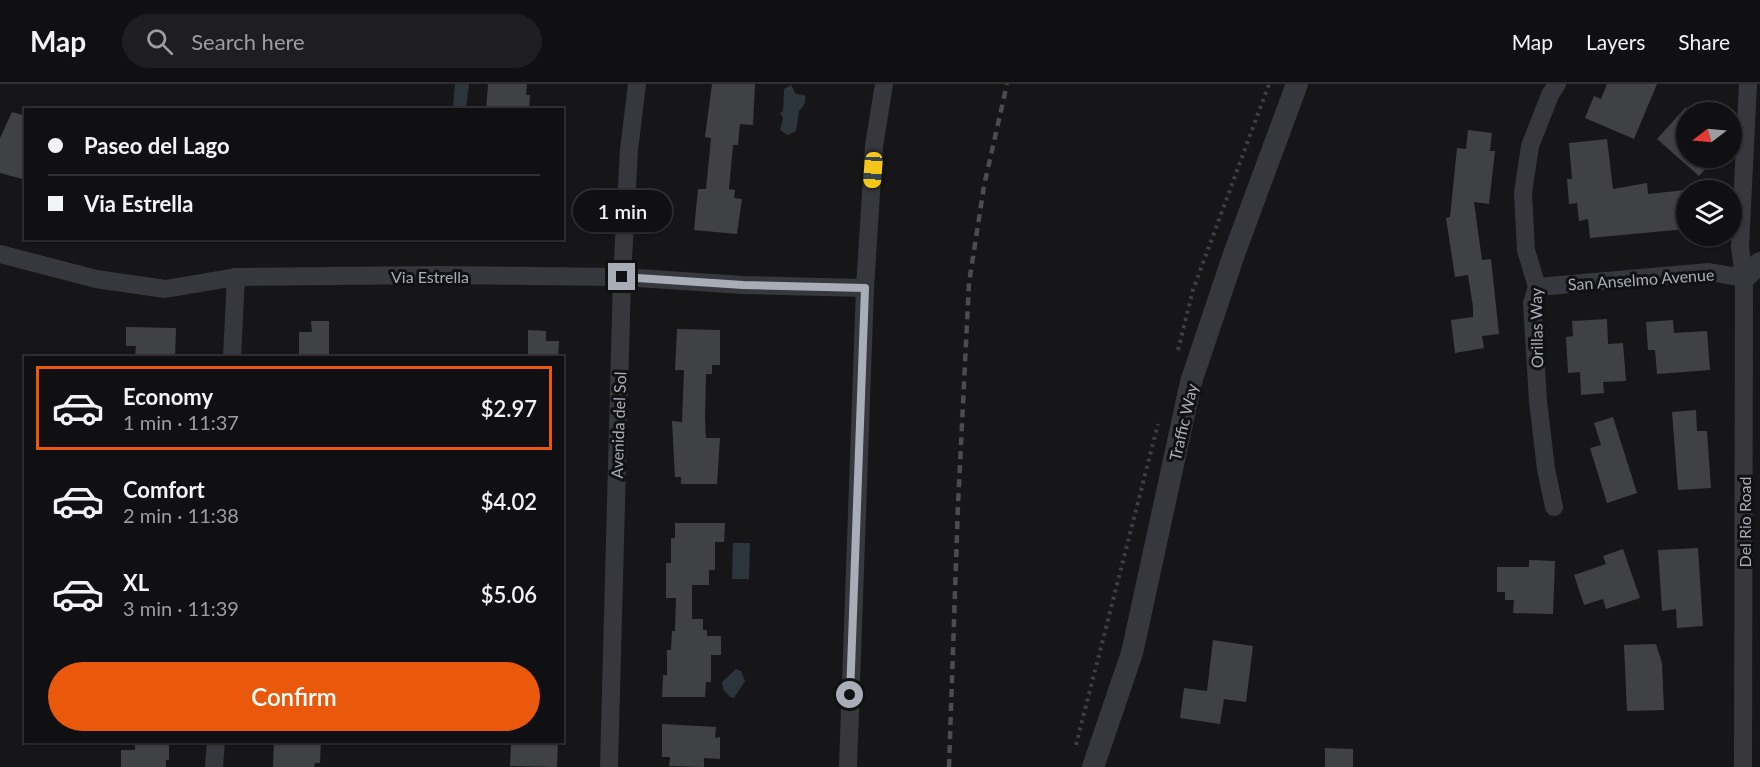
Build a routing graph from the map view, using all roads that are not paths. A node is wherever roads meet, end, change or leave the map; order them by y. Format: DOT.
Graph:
graph roads {
  1 [pos="637,84"];
  2 [pos="884,84"];
  3 [pos="1297,84"];
  4 [pos="1557,84"];
  5 [pos="1748,84"];
  6 [pos="0,254"];
  7 [pos="1752,270"];
  8 [pos="236,277"];
  9 [pos="622,277"];
  10 [pos="1537,286"];
  11 [pos="865,288"];
  12 [pos="232,356"];
  13 [pos="1554,507"];
  14 [pos="216,743"];
  15 [pos="214,767"];
  16 [pos="609,767"];
  17 [pos="848,767"];
  18 [pos="1093,767"];
  19 [pos="1743,767"];
  1 -- 9 [label="street, Avenida del Sol"];
  2 -- 11 [label="street"];
  3 -- 18 [label="street, Traffic Way"];
  4 -- 10 [label="street, Orillas Way"];
  5 -- 7 [label="street, Del Rio Road"];
  6 -- 8 [label="street, Via Estrella"];
  7 -- 10 [label="street, San Anselmo Avenue"];
  7 -- 19 [label="street, Del Rio Road"];
  8 -- 9 [label="street, Via Estrella"];
  8 -- 12 [label="street"];
  9 -- 11 [label="street, Via Estrella"];
  9 -- 16 [label="street, Avenida del Sol"];
  10 -- 13 [label="street, Orillas Way"];
  11 -- 17 [label="street"];
  14 -- 15 [label="street"];
}
